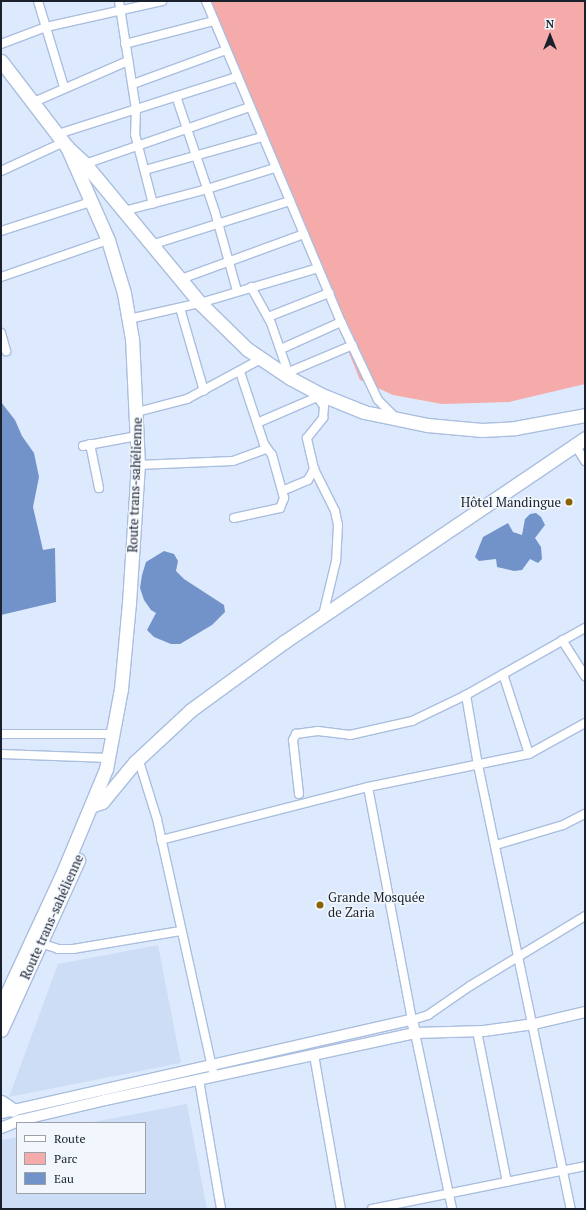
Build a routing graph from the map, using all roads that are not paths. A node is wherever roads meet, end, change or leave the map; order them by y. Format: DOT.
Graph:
graph roads {
  1 [pos="38,1"];
  2 [pos="162,1"];
  3 [pos="206,1"];
  4 [pos="120,5"];
  5 [pos="214,21"];
  6 [pos="46,27"];
  7 [pos="1,44"];
  8 [pos="125,44"];
  9 [pos="226,50"];
  10 [pos="128,60"];
  11 [pos="1,61"];
  12 [pos="237,77"];
  13 [pos="133,84"];
  14 [pos="64,87"];
  15 [pos="176,96"];
  16 [pos="34,102"];
  17 [pos="250,107"];
  18 [pos="136,109"];
  19 [pos="187,128"];
  20 [pos="262,137"];
  21 [pos="63,141"];
  22 [pos="137,145"];
  23 [pos="196,154"];
  24 [pos="85,164"];
  25 [pos="276,168"];
  26 [pos="145,170"];
  27 [pos="1,171"];
  28 [pos="207,190"];
  29 [pos="290,201"];
  30 [pos="91,202"];
  31 [pos="153,204"];
  32 [pos="124,211"];
  33 [pos="218,223"];
  34 [pos="1,231"];
  35 [pos="304,234"];
  36 [pos="108,240"];
  37 [pos="151,245"];
  38 [pos="228,261"];
  39 [pos="318,268"];
  40 [pos="1,277"];
  41 [pos="181,279"];
  42 [pos="251,287"];
  43 [pos="237,291"];
  44 [pos="329,293"];
  45 [pos="200,303"];
  46 [pos="180,308"];
  47 [pos="268,317"];
  48 [pos="129,319"];
  49 [pos="341,322"];
  50 [pos="1,333"];
  51 [pos="353,345"];
  52 [pos="281,349"];
  53 [pos="6,351"];
  54 [pos="261,360"];
  55 [pos="240,372"];
  56 [pos="289,375"];
  57 [pos="204,391"];
  58 [pos="320,396"];
  59 [pos="137,412"];
  60 [pos="585,415"];
  61 [pos="404,422"];
  62 [pos="257,423"];
  63 [pos="137,436"];
  64 [pos="580,441"];
  65 [pos="266,449"];
  66 [pos="585,461"];
  67 [pos="138,465"];
  68 [pos="314,468"];
  69 [pos="98,488"];
  70 [pos="282,491"];
  71 [pos="234,518"];
  72 [pos="322,617"];
  73 [pos="585,628"];
  74 [pos="562,640"];
  75 [pos="503,674"];
  76 [pos="585,676"];
  77 [pos="466,695"];
  78 [pos="585,723"];
  79 [pos="1,734"];
  80 [pos="115,734"];
  81 [pos="1,754"];
  82 [pos="529,754"];
  83 [pos="109,758"];
  84 [pos="138,758"];
  85 [pos="478,765"];
  86 [pos="368,787"];
  87 [pos="299,794"];
  88 [pos="96,805"];
  89 [pos="585,814"];
  90 [pos="161,840"];
  91 [pos="496,845"];
  92 [pos="585,916"];
  93 [pos="180,931"];
  94 [pos="36,942"];
  95 [pos="520,957"];
  96 [pos="1,1006"];
  97 [pos="585,1012"];
  98 [pos="412,1020"];
  99 [pos="534,1024"];
  100 [pos="1,1030"];
  101 [pos="476,1031"];
  102 [pos="415,1033"];
  103 [pos="314,1055"];
  104 [pos="213,1071"];
  105 [pos="199,1080"];
  106 [pos="1,1102"];
  107 [pos="7,1111"];
  108 [pos="16,1122"];
  109 [pos="17,1122"];
  110 [pos="1,1128"];
  111 [pos="585,1166"];
  112 [pos="565,1171"];
  113 [pos="507,1182"];
  114 [pos="449,1194"];
  115 [pos="221,1209"];
  116 [pos="341,1209"];
  117 [pos="372,1209"];
  118 [pos="452,1209"];
  119 [pos="571,1209"];
  1 -- 6 [label="street"];
  2 -- 4 [label="street"];
  3 -- 5 [label="street"];
  4 -- 6 [label="street"];
  4 -- 8 [label="street"];
  5 -- 8 [label="street"];
  5 -- 9 [label="street"];
  6 -- 7 [label="street"];
  6 -- 14 [label="street"];
  8 -- 10 [label="street"];
  9 -- 12 [label="street"];
  9 -- 13 [label="street"];
  10 -- 13 [label="street"];
  10 -- 14 [label="street"];
  11 -- 16 [label="highway"];
  12 -- 15 [label="street"];
  12 -- 17 [label="street"];
  13 -- 18 [label="street"];
  14 -- 16 [label="street"];
  15 -- 18 [label="street"];
  15 -- 19 [label="street"];
  16 -- 21 [label="highway"];
  17 -- 19 [label="street"];
  17 -- 20 [label="street"];
  18 -- 21 [label="street"];
  18 -- 22 [label="street"];
  19 -- 22 [label="street"];
  19 -- 23 [label="street"];
  20 -- 23 [label="street"];
  20 -- 25 [label="street"];
  21 -- 24 [label="highway"];
  21 -- 27 [label="street"];
  21 -- 30 [label="highway, Route trans-sahélienne"];
  22 -- 24 [label="street"];
  22 -- 26 [label="street"];
  23 -- 26 [label="street"];
  23 -- 28 [label="street"];
  24 -- 32 [label="highway"];
  25 -- 28 [label="street"];
  25 -- 29 [label="street"];
  26 -- 31 [label="street"];
  28 -- 31 [label="street"];
  28 -- 33 [label="street"];
  29 -- 33 [label="street"];
  29 -- 35 [label="street"];
  30 -- 34 [label="street"];
  30 -- 36 [label="highway, Route trans-sahélienne"];
  31 -- 32 [label="street"];
  32 -- 37 [label="highway"];
  33 -- 37 [label="street"];
  33 -- 38 [label="street"];
  35 -- 38 [label="street"];
  35 -- 39 [label="street"];
  36 -- 40 [label="street"];
  36 -- 48 [label="highway, Route trans-sahélienne"];
  37 -- 41 [label="highway"];
  38 -- 41 [label="street"];
  38 -- 43 [label="street"];
  39 -- 42 [label="street"];
  39 -- 44 [label="street"];
  41 -- 45 [label="highway"];
  42 -- 43 [label="street"];
  42 -- 47 [label="street"];
  43 -- 45 [label="street"];
  44 -- 47 [label="street"];
  44 -- 49 [label="street"];
  45 -- 46 [label="street"];
  45 -- 54 [label="highway"];
  46 -- 48 [label="street"];
  46 -- 57 [label="street"];
  47 -- 52 [label="street"];
  48 -- 59 [label="highway, Route trans-sahélienne"];
  49 -- 51 [label="street"];
  49 -- 52 [label="street"];
  50 -- 53 [label="street"];
  51 -- 56 [label="street"];
  51 -- 61 [label="street"];
  52 -- 56 [label="street"];
  54 -- 55 [label="street"];
  54 -- 56 [label="highway"];
  55 -- 57 [label="street"];
  55 -- 62 [label="street"];
  56 -- 58 [label="highway"];
  57 -- 59 [label="street"];
  58 -- 61 [label="highway"];
  58 -- 62 [label="street"];
  58 -- 68 [label="street"];
  59 -- 63 [label="highway, Route trans-sahélienne"];
  60 -- 61 [label="highway"];
  62 -- 65 [label="street"];
  63 -- 67 [label="highway, Route trans-sahélienne"];
  63 -- 69 [label="street"];
  64 -- 66 [label="street"];
  64 -- 72 [label="highway, Route trans-sahélienne"];
  65 -- 67 [label="street"];
  65 -- 70 [label="street"];
  67 -- 80 [label="highway, Route trans-sahélienne"];
  68 -- 70 [label="street"];
  68 -- 72 [label="street"];
  70 -- 71 [label="street"];
  72 -- 84 [label="highway, Route trans-sahélienne"];
  73 -- 74 [label="street"];
  74 -- 75 [label="street"];
  74 -- 76 [label="street"];
  75 -- 77 [label="street"];
  75 -- 82 [label="street"];
  77 -- 85 [label="street"];
  77 -- 87 [label="street"];
  78 -- 82 [label="street"];
  79 -- 80 [label="street"];
  80 -- 83 [label="highway, Route trans-sahélienne"];
  81 -- 83 [label="street"];
  82 -- 85 [label="street"];
  83 -- 88 [label="highway, Route trans-sahélienne"];
  84 -- 88 [label="highway, Route trans-sahélienne"];
  84 -- 90 [label="street"];
  85 -- 86 [label="street"];
  85 -- 91 [label="street"];
  86 -- 90 [label="street"];
  86 -- 98 [label="street"];
  88 -- 94 [label="highway, Route trans-sahélienne"];
  89 -- 91 [label="street"];
  90 -- 93 [label="street"];
  91 -- 95 [label="street"];
  92 -- 95 [label="street"];
  93 -- 94 [label="street"];
  93 -- 104 [label="street"];
  94 -- 96 [label="highway, Route trans-sahélienne"];
  94 -- 100 [label="highway, Route trans-sahélienne"];
  95 -- 98 [label="street"];
  95 -- 99 [label="street"];
  97 -- 99 [label="street"];
  98 -- 102 [label="street"];
  98 -- 104 [label="street"];
  99 -- 101 [label="street"];
  99 -- 112 [label="street"];
  101 -- 102 [label="street"];
  101 -- 113 [label="street"];
  102 -- 103 [label="street"];
  102 -- 114 [label="street"];
  103 -- 104 [label="street"];
  103 -- 116 [label="street"];
  104 -- 105 [label="street"];
  104 -- 107 [label="street"];
  105 -- 109 [label="street"];
  105 -- 115 [label="street"];
  106 -- 107 [label="highway"];
  108 -- 110 [label="street"];
  111 -- 112 [label="street"];
  112 -- 113 [label="street"];
  112 -- 119 [label="street"];
  113 -- 114 [label="street"];
  114 -- 117 [label="street"];
  114 -- 118 [label="street"];
}
